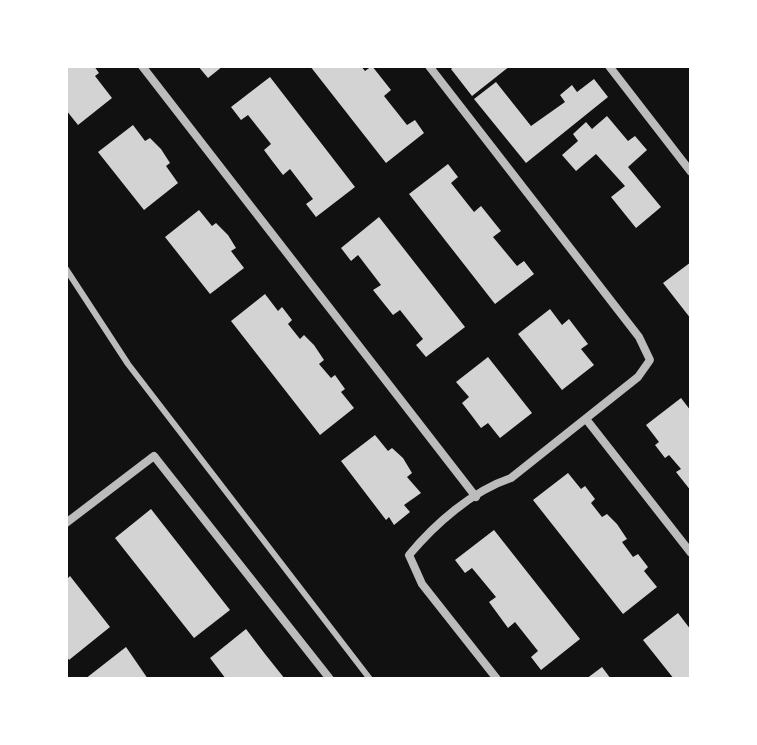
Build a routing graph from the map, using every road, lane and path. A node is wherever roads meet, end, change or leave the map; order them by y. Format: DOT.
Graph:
graph roads {
  1 [pos="142,66"];
  2 [pos="429,66"];
  3 [pos="609,66"];
  4 [pos="691,172"];
  5 [pos="66,269"];
  6 [pos="586,419"];
  7 [pos="476,497"];
  8 [pos="66,523"];
  9 [pos="691,553"];
  10 [pos="330,679"];
  11 [pos="370,679"];
  12 [pos="497,679"];
  1 -- 7 [label="street"];
  2 -- 6 [label="street"];
  3 -- 4 [label="street"];
  5 -- 11 [label="lane"];
  6 -- 7 [label="street"];
  6 -- 9 [label="street"];
  7 -- 12 [label="street"];
  8 -- 10 [label="street"];
}
